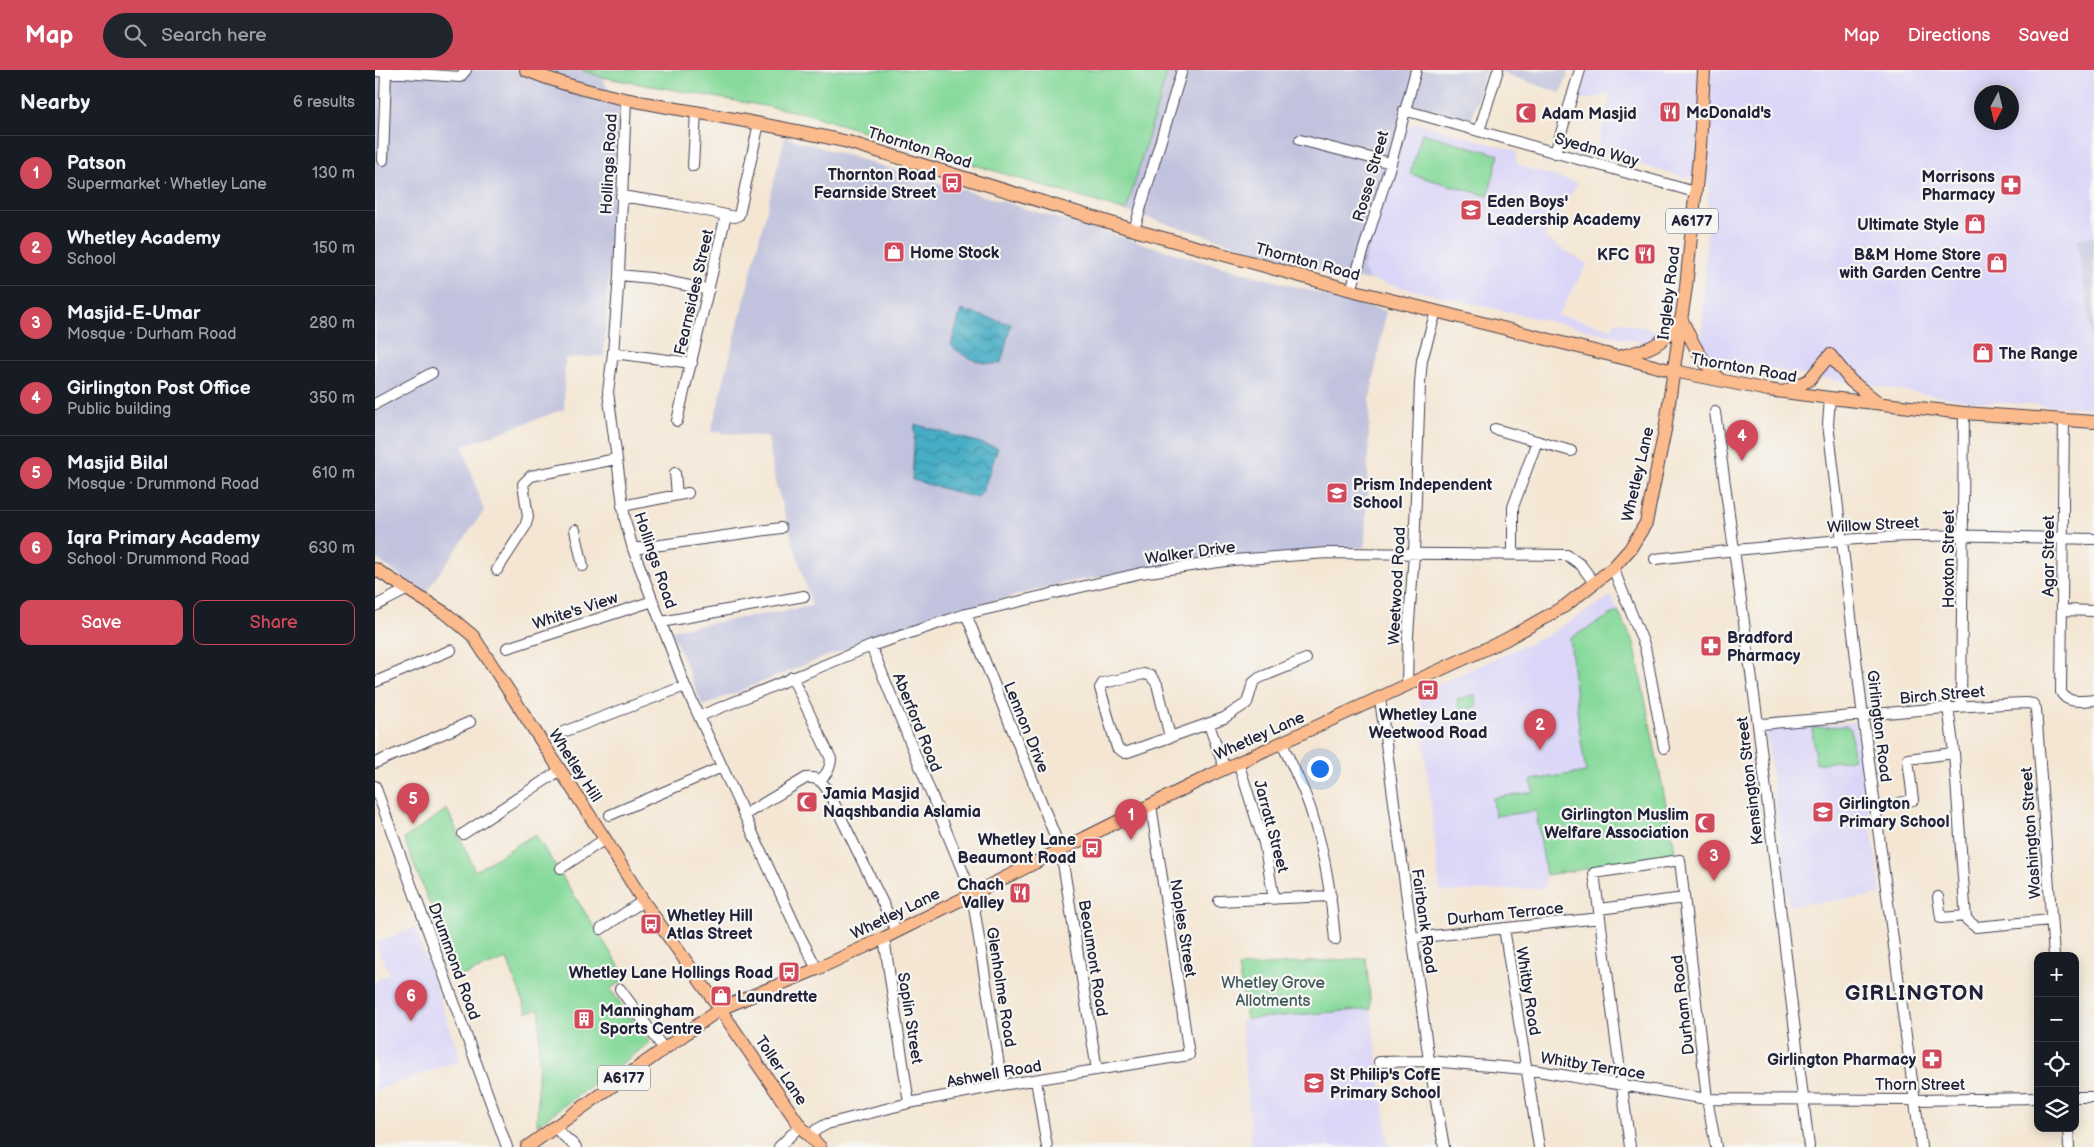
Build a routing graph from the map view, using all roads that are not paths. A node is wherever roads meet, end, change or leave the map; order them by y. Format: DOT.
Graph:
graph roads {
  1 [pos="466,70"];
  2 [pos="526,70"];
  3 [pos="1182,70"];
  4 [pos="1416,70"];
  5 [pos="1498,70"];
  6 [pos="1580,70"];
  7 [pos="1704,70"];
  8 [pos="375,71"];
  9 [pos="386,72"];
  10 [pos="626,99"];
  11 [pos="1404,110"];
  12 [pos="696,112"];
  13 [pos="759,123"];
  14 [pos="1479,132"];
  15 [pos="1300,140"];
  16 [pos="1555,153"];
  17 [pos="383,160"];
  18 [pos="1391,163"];
  19 [pos="693,166"];
  20 [pos="1695,192"];
  21 [pos="621,196"];
  22 [pos="726,215"];
  23 [pos="1134,230"];
  24 [pos="619,275"];
  25 [pos="709,290"];
  26 [pos="1351,290"];
  27 [pos="1436,310"];
  28 [pos="1682,318"];
  29 [pos="613,353"];
  30 [pos="1619,356"];
  31 [pos="691,363"];
  32 [pos="1674,370"];
  33 [pos="432,373"];
  34 [pos="1719,380"];
  35 [pos="1785,392"];
  36 [pos="1830,398"];
  37 [pos="375,404"];
  38 [pos="1880,404"];
  39 [pos="1715,412"];
  40 [pos="1963,413"];
  41 [pos="2064,420"];
  42 [pos="677,421"];
  43 [pos="2094,422"];
  44 [pos="1495,430"];
  45 [pos="1537,441"];
  46 [pos="1571,450"];
  47 [pos="616,460"];
  48 [pos="675,473"];
  49 [pos="688,493"];
  50 [pos="677,495"];
  51 [pos="623,506"];
  52 [pos="781,528"];
  53 [pos="575,530"];
  54 [pos="1964,535"];
  55 [pos="2063,538"];
  56 [pos="2094,539"];
  57 [pos="1843,540"];
  58 [pos="633,549"];
  59 [pos="1733,550"];
  60 [pos="1414,554"];
  61 [pos="1513,555"];
  62 [pos="1655,559"];
  63 [pos="583,566"];
  64 [pos="1613,568"];
  65 [pos="375,569"];
  66 [pos="497,570"];
  67 [pos="1595,584"];
  68 [pos="406,590"];
  69 [pos="804,596"];
  70 [pos="653,601"];
  71 [pos="375,606"];
  72 [pos="2063,610"];
  73 [pos="2094,610"];
  74 [pos="966,614"];
  75 [pos="661,622"];
  76 [pos="871,646"];
  77 [pos="507,648"];
  78 [pos="451,650"];
  79 [pos="1306,660"];
  80 [pos="792,677"];
  81 [pos="375,682"];
  82 [pos="1407,685"];
  83 [pos="685,686"];
  84 [pos="1380,699"];
  85 [pos="2094,700"];
  86 [pos="1961,705"];
  87 [pos="1948,706"];
  88 [pos="2036,709"];
  89 [pos="699,716"];
  90 [pos="1863,717"];
  91 [pos="470,722"];
  92 [pos="1758,724"];
  93 [pos="1209,725"];
  94 [pos="563,732"];
  95 [pos="1170,737"];
  96 [pos="1282,743"];
  97 [pos="1664,748"];
  98 [pos="1954,753"];
  99 [pos="1238,762"];
  100 [pos="375,764"];
  101 [pos="722,767"];
  102 [pos="1225,769"];
  103 [pos="559,771"];
  104 [pos="820,780"];
  105 [pos="375,786"];
  106 [pos="1899,803"];
  107 [pos="1151,805"];
  108 [pos="610,815"];
  109 [pos="744,815"];
  110 [pos="463,834"];
  111 [pos="605,839"];
  112 [pos="1061,851"];
  113 [pos="561,868"];
  114 [pos="972,894"];
  115 [pos="1331,896"];
  116 [pos="1938,897"];
  117 [pos="1684,898"];
  118 [pos="1274,899"];
  119 [pos="643,900"];
  120 [pos="1219,901"];
  121 [pos="1599,913"];
  122 [pos="1966,918"];
  123 [pos="2051,920"];
  124 [pos="1504,928"];
  125 [pos="601,930"];
  126 [pos="897,932"];
  127 [pos="884,938"];
  128 [pos="1413,938"];
  129 [pos="1335,940"];
  130 [pos="2054,952"];
  131 [pos="817,969"];
  132 [pos="620,989"];
  133 [pos="720,1008"];
  134 [pos="664,1050"];
  135 [pos="1189,1055"];
  136 [pos="1429,1061"];
  137 [pos="1379,1062"];
  138 [pos="1526,1069"];
  139 [pos="1097,1070"];
  140 [pos="1036,1080"];
  141 [pos="1621,1084"];
  142 [pos="1002,1085"];
  143 [pos="2079,1097"];
  144 [pos="2094,1097"];
  145 [pos="1802,1098"];
  146 [pos="2034,1098"];
  147 [pos="1707,1099"];
  148 [pos="1915,1100"];
  149 [pos="909,1103"];
  150 [pos="800,1126"];
  151 [pos="555,1128"];
  152 [pos="2068,1132"];
  153 [pos="810,1138"];
  154 [pos="507,1147"];
  155 [pos="527,1147"];
  156 [pos="576,1147"];
  157 [pos="779,1147"];
  158 [pos="820,1147"];
  159 [pos="1047,1147"];
  160 [pos="1443,1147"];
  161 [pos="1539,1147"];
  162 [pos="1630,1147"];
  163 [pos="1716,1147"];
  164 [pos="1809,1147"];
  165 [pos="1921,1147"];
  166 [pos="2069,1147"];
  1 -- 9 [label="street"];
  2 -- 10 [label="main road, Thornton Road"];
  3 -- 23 [label="street"];
  4 -- 11 [label="street, Rosse Street"];
  5 -- 14 [label="street"];
  6 -- 16 [label="street"];
  7 -- 20 [label="main road, Ingleby Road / A6177"];
  8 -- 9 [label="street"];
  9 -- 17 [label="street"];
  10 -- 12 [label="main road, Thornton Road"];
  10 -- 21 [label="street, Hollings Road"];
  11 -- 14 [label="street, Syedna Way"];
  11 -- 18 [label="street, Rosse Street"];
  12 -- 13 [label="main road, Thornton Road"];
  12 -- 19 [label="street"];
  13 -- 22 [label="street, Fearnsides Street"];
  13 -- 23 [label="main road, Thornton Road"];
  14 -- 16 [label="street, Syedna Way"];
  15 -- 18 [label="street"];
  16 -- 20 [label="street, Syedna Way"];
  18 -- 26 [label="street, Rosse Street"];
  20 -- 28 [label="main road, Ingleby Road / A6177"];
  21 -- 22 [label="street"];
  21 -- 24 [label="street, Hollings Road"];
  22 -- 25 [label="street, Fearnsides Street"];
  23 -- 26 [label="main road, Thornton Road"];
  24 -- 25 [label="street"];
  24 -- 29 [label="street, Hollings Road"];
  25 -- 31 [label="street, Fearnsides Street"];
  26 -- 27 [label="main road, Thornton Road"];
  27 -- 30 [label="main road, Thornton Road"];
  27 -- 60 [label="street, Weetwood Road"];
  28 -- 30 [label="main road"];
  28 -- 32 [label="main road, Ingleby Road / A6177"];
  28 -- 34 [label="main road"];
  29 -- 31 [label="street"];
  29 -- 47 [label="street, Hollings Road"];
  30 -- 32 [label="main road, Thornton Road"];
  31 -- 42 [label="street, Fearnsides Street"];
  32 -- 34 [label="main road, Thornton Road"];
  32 -- 64 [label="main road, Whetley Lane / A6177"];
  33 -- 37 [label="street"];
  34 -- 35 [label="main road, Thornton Road"];
  35 -- 36 [label="main road, Thornton Road"];
  35 -- 38 [label="main road"];
  36 -- 38 [label="main road, Thornton Road"];
  36 -- 57 [label="street, Girlington Road"];
  38 -- 40 [label="main road, Thornton Road"];
  39 -- 59 [label="street, Kensington Street"];
  40 -- 41 [label="main road, Thornton Road"];
  40 -- 54 [label="street, Hoxton Street"];
  41 -- 43 [label="main road, Thornton Road"];
  41 -- 55 [label="street, Agar Street"];
  44 -- 45 [label="street"];
  45 -- 46 [label="street"];
  45 -- 61 [label="street"];
  47 -- 51 [label="street, Hollings Road"];
  47 -- 66 [label="street"];
  48 -- 50 [label="street"];
  49 -- 50 [label="street"];
  50 -- 51 [label="street"];
  51 -- 58 [label="street, Hollings Road"];
  52 -- 58 [label="street"];
  53 -- 63 [label="street"];
  54 -- 55 [label="street, Willow Street"];
  54 -- 57 [label="street, Willow Street"];
  54 -- 86 [label="street, Hoxton Street"];
  55 -- 56 [label="street, Willow Street"];
  55 -- 72 [label="street, Agar Street"];
  57 -- 59 [label="street, Willow Street"];
  57 -- 90 [label="street, Girlington Road"];
  58 -- 70 [label="street, Hollings Road"];
  59 -- 62 [label="street, Willow Street"];
  59 -- 92 [label="street, Kensington Street"];
  60 -- 61 [label="street, Walker Drive"];
  60 -- 74 [label="street, Walker Drive"];
  60 -- 82 [label="street, Weetwood Road"];
  61 -- 67 [label="street, Walker Drive"];
  64 -- 67 [label="main road, Whetley Lane / A6177"];
  64 -- 97 [label="street"];
  65 -- 68 [label="main road, Whetley Hill"];
  67 -- 82 [label="main road, Whetley Lane / A6177"];
  68 -- 71 [label="street"];
  68 -- 103 [label="main road, Whetley Hill"];
  69 -- 75 [label="street"];
  70 -- 75 [label="street, Hollings Road"];
  70 -- 77 [label="street, White's View"];
  72 -- 73 [label="street"];
  72 -- 85 [label="street, Agar Street"];
  74 -- 76 [label="street, Walker Drive"];
  74 -- 112 [label="street, Lennon Drive"];
  75 -- 83 [label="street, Hollings Road"];
  76 -- 80 [label="street, Walker Drive"];
  76 -- 114 [label="street, Aberford Road"];
  78 -- 81 [label="street"];
  79 -- 93 [label="street"];
  80 -- 89 [label="street, Walker Drive"];
  80 -- 104 [label="street"];
  82 -- 84 [label="main road, Whetley Lane / A6177"];
  83 -- 89 [label="street, Hollings Road"];
  83 -- 94 [label="street"];
  84 -- 96 [label="main road, Whetley Lane / A6177"];
  84 -- 128 [label="street, Fairbank Road"];
  86 -- 87 [label="street, Birch Street"];
  86 -- 88 [label="street, Birch Street"];
  87 -- 90 [label="street, Birch Street"];
  87 -- 98 [label="street"];
  88 -- 123 [label="street, Washington Street"];
  89 -- 101 [label="street, Hollings Road"];
  90 -- 92 [label="street, Birch Street"];
  90 -- 148 [label="street, Girlington Road"];
  91 -- 100 [label="street"];
  92 -- 145 [label="street, Kensington Street"];
  93 -- 95 [label="street"];
  93 -- 102 [label="street"];
  95 -- 95 [label="street"];
  96 -- 99 [label="main road, Whetley Lane / A6177"];
  96 -- 115 [label="street"];
  98 -- 106 [label="street"];
  98 -- 122 [label="street"];
  99 -- 102 [label="main road, Whetley Lane / A6177"];
  99 -- 118 [label="street, Jarratt Street"];
  101 -- 108 [label="street"];
  101 -- 109 [label="street, Hollings Road"];
  102 -- 107 [label="main road, Whetley Lane / A6177"];
  103 -- 110 [label="street"];
  103 -- 111 [label="main road, Whetley Hill"];
  104 -- 109 [label="street"];
  104 -- 126 [label="street"];
  105 -- 154 [label="street, Drummond Road"];
  107 -- 112 [label="main road, Whetley Lane / A6177"];
  107 -- 135 [label="street, Naples Street"];
  109 -- 131 [label="street, Hollings Road"];
  111 -- 113 [label="street"];
  111 -- 119 [label="main road, Whetley Hill"];
  112 -- 114 [label="main road, Whetley Lane / A6177"];
  112 -- 139 [label="street, Beaumont Road"];
  114 -- 126 [label="main road, Whetley Lane / A6177"];
  114 -- 142 [label="street, Glenholme Road"];
  115 -- 118 [label="street"];
  115 -- 129 [label="street"];
  116 -- 122 [label="street"];
  117 -- 121 [label="street, Durham Terrace"];
  117 -- 121 [label="street, Durham Road"];
  117 -- 147 [label="street, Durham Road"];
  118 -- 120 [label="street"];
  119 -- 125 [label="street"];
  119 -- 133 [label="main road, Whetley Hill"];
  121 -- 124 [label="street, Durham Terrace"];
  121 -- 141 [label="street"];
  122 -- 123 [label="street"];
  123 -- 130 [label="street, Washington Street"];
  124 -- 128 [label="street, Durham Terrace"];
  124 -- 138 [label="street, Whitby Road"];
  126 -- 127 [label="main road, Whetley Lane / A6177"];
  127 -- 131 [label="main road, Whetley Lane / A6177"];
  127 -- 149 [label="street, Saplin Street"];
  128 -- 136 [label="street, Fairbank Road"];
  131 -- 133 [label="main road, Whetley Lane / A6177"];
  132 -- 134 [label="street"];
  133 -- 134 [label="main road, A6177"];
  133 -- 150 [label="main road, Toller Lane"];
  134 -- 151 [label="main road, A6177"];
  135 -- 139 [label="street, Ashwell Road"];
  136 -- 137 [label="street, Whitby Terrace"];
  136 -- 138 [label="street, Whitby Terrace"];
  136 -- 160 [label="street, Fairbank Road"];
  138 -- 141 [label="street, Whitby Terrace"];
  138 -- 161 [label="street, Whitby Road"];
  139 -- 140 [label="street, Ashwell Road"];
  140 -- 142 [label="street, Ashwell Road"];
  140 -- 159 [label="street"];
  141 -- 147 [label="street, Whitby Terrace"];
  141 -- 162 [label="street"];
  142 -- 149 [label="street, Ashwell Road"];
  143 -- 144 [label="street"];
  145 -- 147 [label="street, Whitby Terrace"];
  145 -- 148 [label="street, Thorn Street"];
  145 -- 164 [label="street, Kensington Street"];
  146 -- 148 [label="street, Thorn Street"];
  147 -- 163 [label="street, Durham Road"];
  148 -- 165 [label="street, Girlington Road"];
  149 -- 153 [label="street, Ashwell Road"];
  150 -- 153 [label="main road, Toller Lane"];
  150 -- 157 [label="street"];
  151 -- 155 [label="main road, A6177"];
  151 -- 156 [label="street"];
  152 -- 166 [label="street"];
  153 -- 158 [label="main road, Toller Lane"];
}
